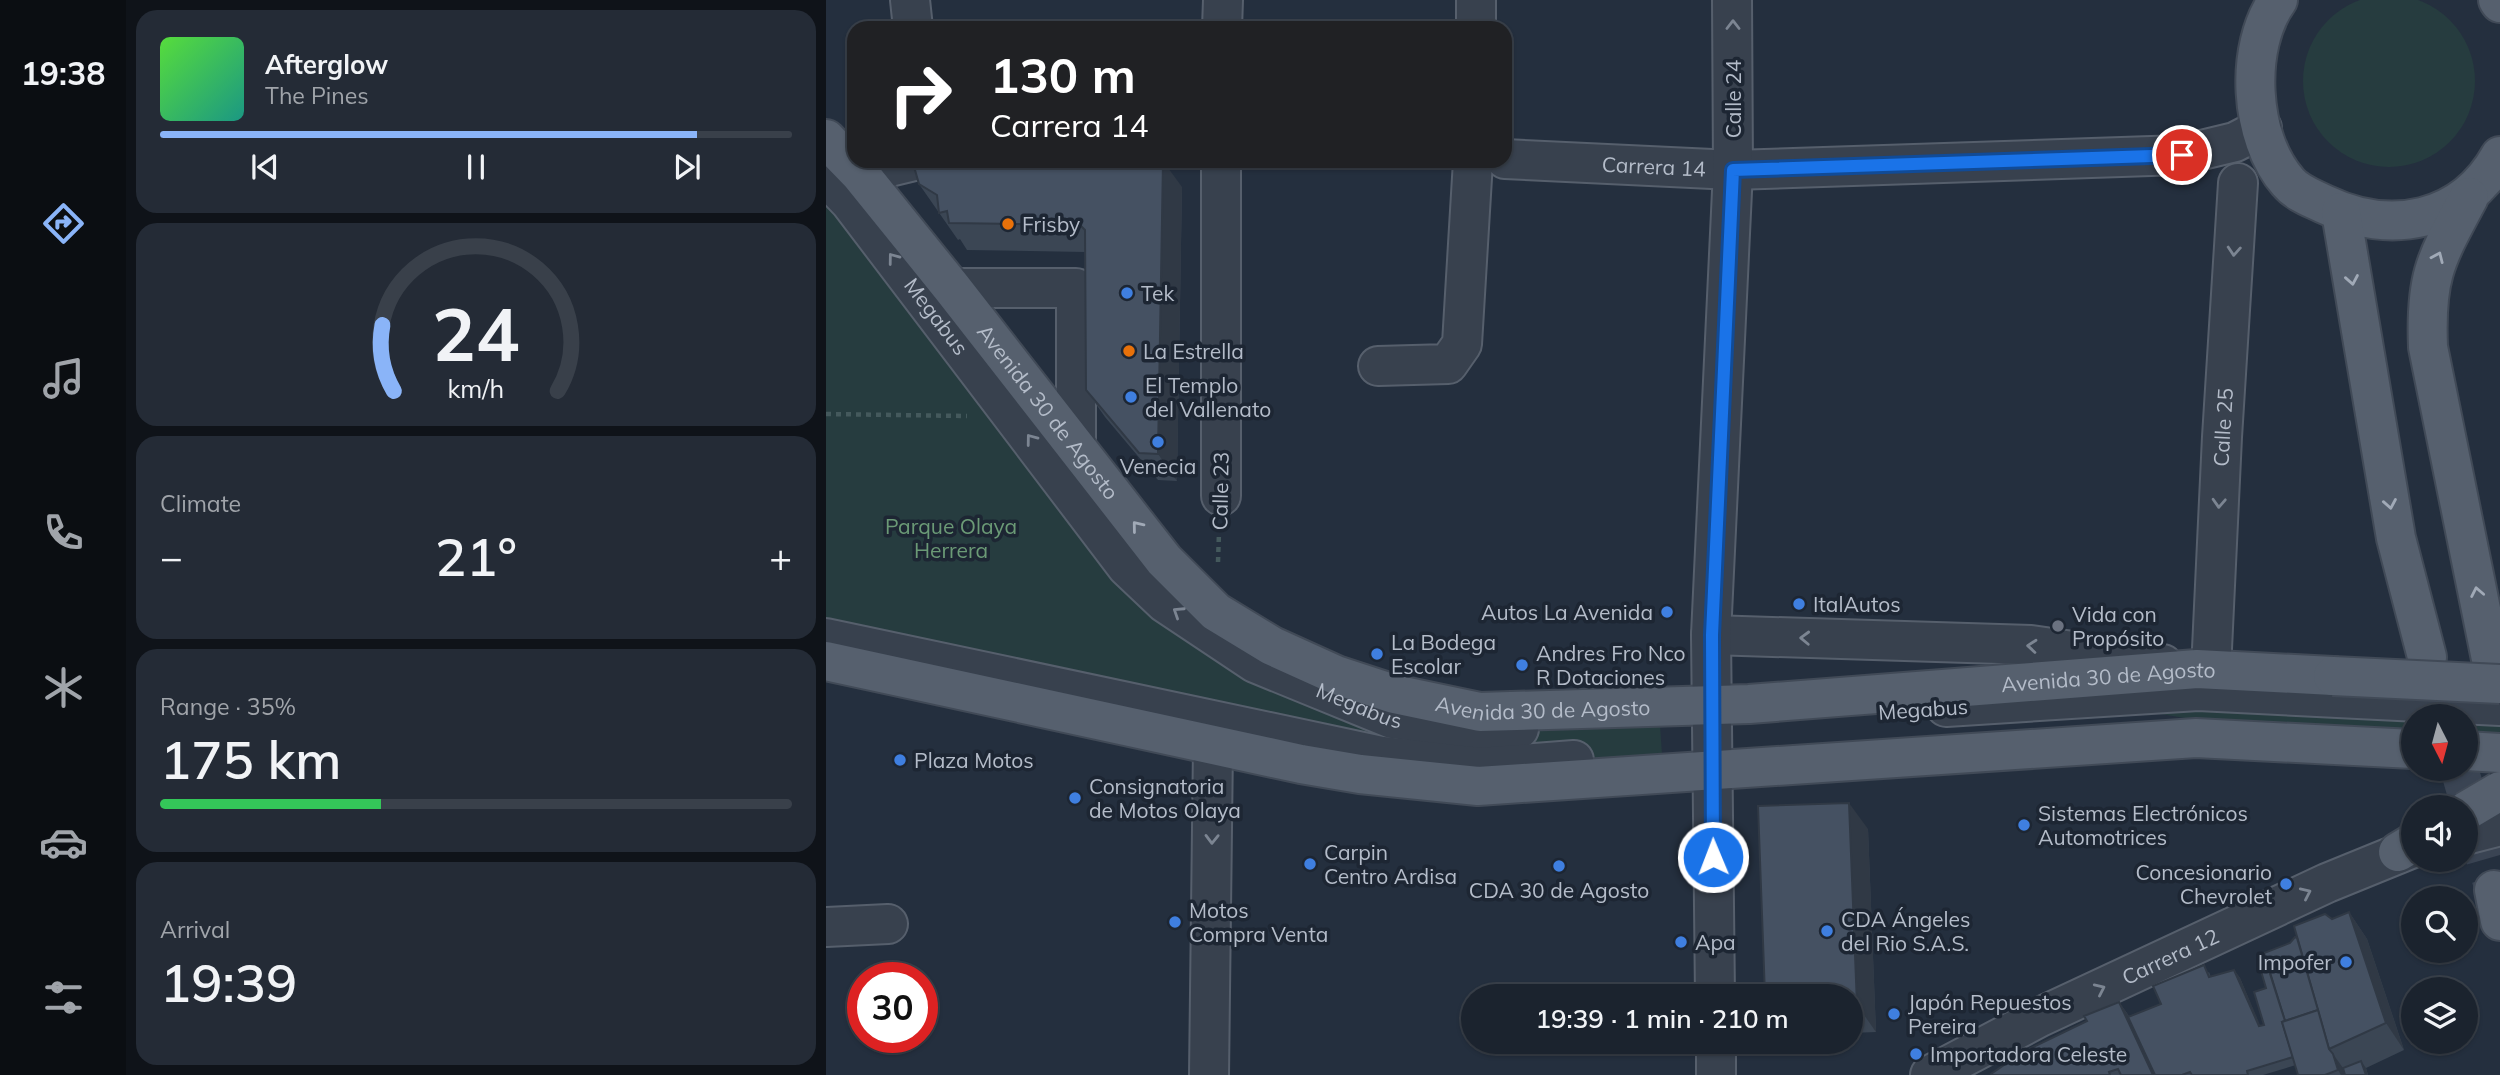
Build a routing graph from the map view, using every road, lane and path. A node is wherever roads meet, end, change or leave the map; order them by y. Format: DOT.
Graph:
graph roads {
  1 [pos="910,0"];
  2 [pos="1223,0"];
  3 [pos="1476,0"];
  4 [pos="1732,0"];
  5 [pos="2272,3"];
  6 [pos="912,21"];
  7 [pos="1222,21"];
  8 [pos="1476,21"];
  9 [pos="2262,128"];
  10 [pos="826,139"];
  11 [pos="2182,155"];
  12 [pos="1512,159"];
  13 [pos="878,168"];
  14 [pos="1221,168"];
  15 [pos="1473,168"];
  16 [pos="1733,170"];
  17 [pos="2490,174"];
  18 [pos="843,175"];
  19 [pos="2288,182"];
  20 [pos="2238,183"];
  21 [pos="2341,212"];
  22 [pos="952,288"];
  23 [pos="1378,366"];
  24 [pos="826,414"];
  25 [pos="1014,416"];
  26 [pos="1076,450"];
  27 [pos="1220,496"];
  28 [pos="1216,612"];
  29 [pos="1712,635"];
  30 [pos="826,638"];
  31 [pos="2427,657"];
  32 [pos="826,661"];
  33 [pos="2204,669"];
  34 [pos="2495,672"];
  35 [pos="2500,706"];
  36 [pos="2401,731"];
  37 [pos="2478,735"];
  38 [pos="2500,736"];
  39 [pos="1711,737"];
  40 [pos="1213,746"];
  41 [pos="2401,748"];
  42 [pos="2478,752"];
  43 [pos="2500,753"];
  44 [pos="2500,791"];
  45 [pos="2478,804"];
  46 [pos="2500,826"];
  47 [pos="2478,832"];
  48 [pos="2401,851"];
  49 [pos="888,924"];
  50 [pos="826,927"];
  51 [pos="1715,984"];
  52 [pos="1716,1054"];
  53 [pos="1209,1075"];
  54 [pos="1716,1075"];
  55 [pos="1930,1075"];
  1 -- 6 [label="street"];
  2 -- 7 [label="street"];
  3 -- 8 [label="street"];
  16 -- 4 [label="street, Calle 24, one-way"];
  5 -- 9 [label="main road"];
  9 -- 11 [label="street, Carrera 14"];
  9 -- 19 [label="main road"];
  10 -- 18 [label="main road, Avenida 30 de Agosto"];
  11 -- 16 [label="street, Carrera 14"];
  11 -- 20 [label="street, Carrera 14"];
  12 -- 16 [label="street, Carrera 14"];
  13 -- 18 [label="street"];
  14 -- 27 [label="street, Calle 23"];
  15 -- 23 [label="street"];
  16 -- 29 [label="street, Calle 24"];
  17 -- 21 [label="main road"];
  34 -- 17 [label="main road, one-way"];
  18 -- 22 [label="main road, Avenida 30 de Agosto"];
  25 -- 18 [label="street, Megabus, one-way"];
  19 -- 20 [label="street, Carrera 14"];
  19 -- 21 [label="main road"];
  20 -- 33 [label="street, Calle 25, one-way"];
  21 -- 31 [label="main road, one-way"];
  22 -- 26 [label="main road, Avenida 30 de Agosto"];
  22 -- 26 [label="street"];
  24 -- 25 [label="path"];
  39 -- 25 [label="street, Megabus, one-way"];
  28 -- 26 [label="main road, Avenida 30 de Agosto, one-way"];
  27 -- 28 [label="path, Calle 23"];
  28 -- 39 [label="main road, Avenida 30 de Agosto"];
  33 -- 29 [label="street, one-way"];
  29 -- 39 [label="street, Calle 24"];
  30 -- 39 [label="street, Megabus"];
  32 -- 40 [label="main road, Avenida 30 de Agosto"];
  33 -- 34 [label="main road, Avenida 30 de Agosto, bridge"];
  33 -- 39 [label="main road, Avenida 30 de Agosto"];
  35 -- 39 [label="street, Megabus"];
  36 -- 39 [label="street, Megabus"];
  37 -- 38 [label="street"];
  39 -- 40 [label="main road, Avenida 30 de Agosto"];
  39 -- 41 [label="main road, Avenida 30 de Agosto"];
  39 -- 51 [label="street, Calle 24"];
  40 -- 53 [label="street, one-way"];
  42 -- 43 [label="main road"];
  44 -- 45 [label="main road, bridge"];
  46 -- 47 [label="street, bridge"];
  55 -- 48 [label="street, Carrera 12, one-way"];
  49 -- 50 [label="street"];
  52 -- 54 [label="street"];
}
